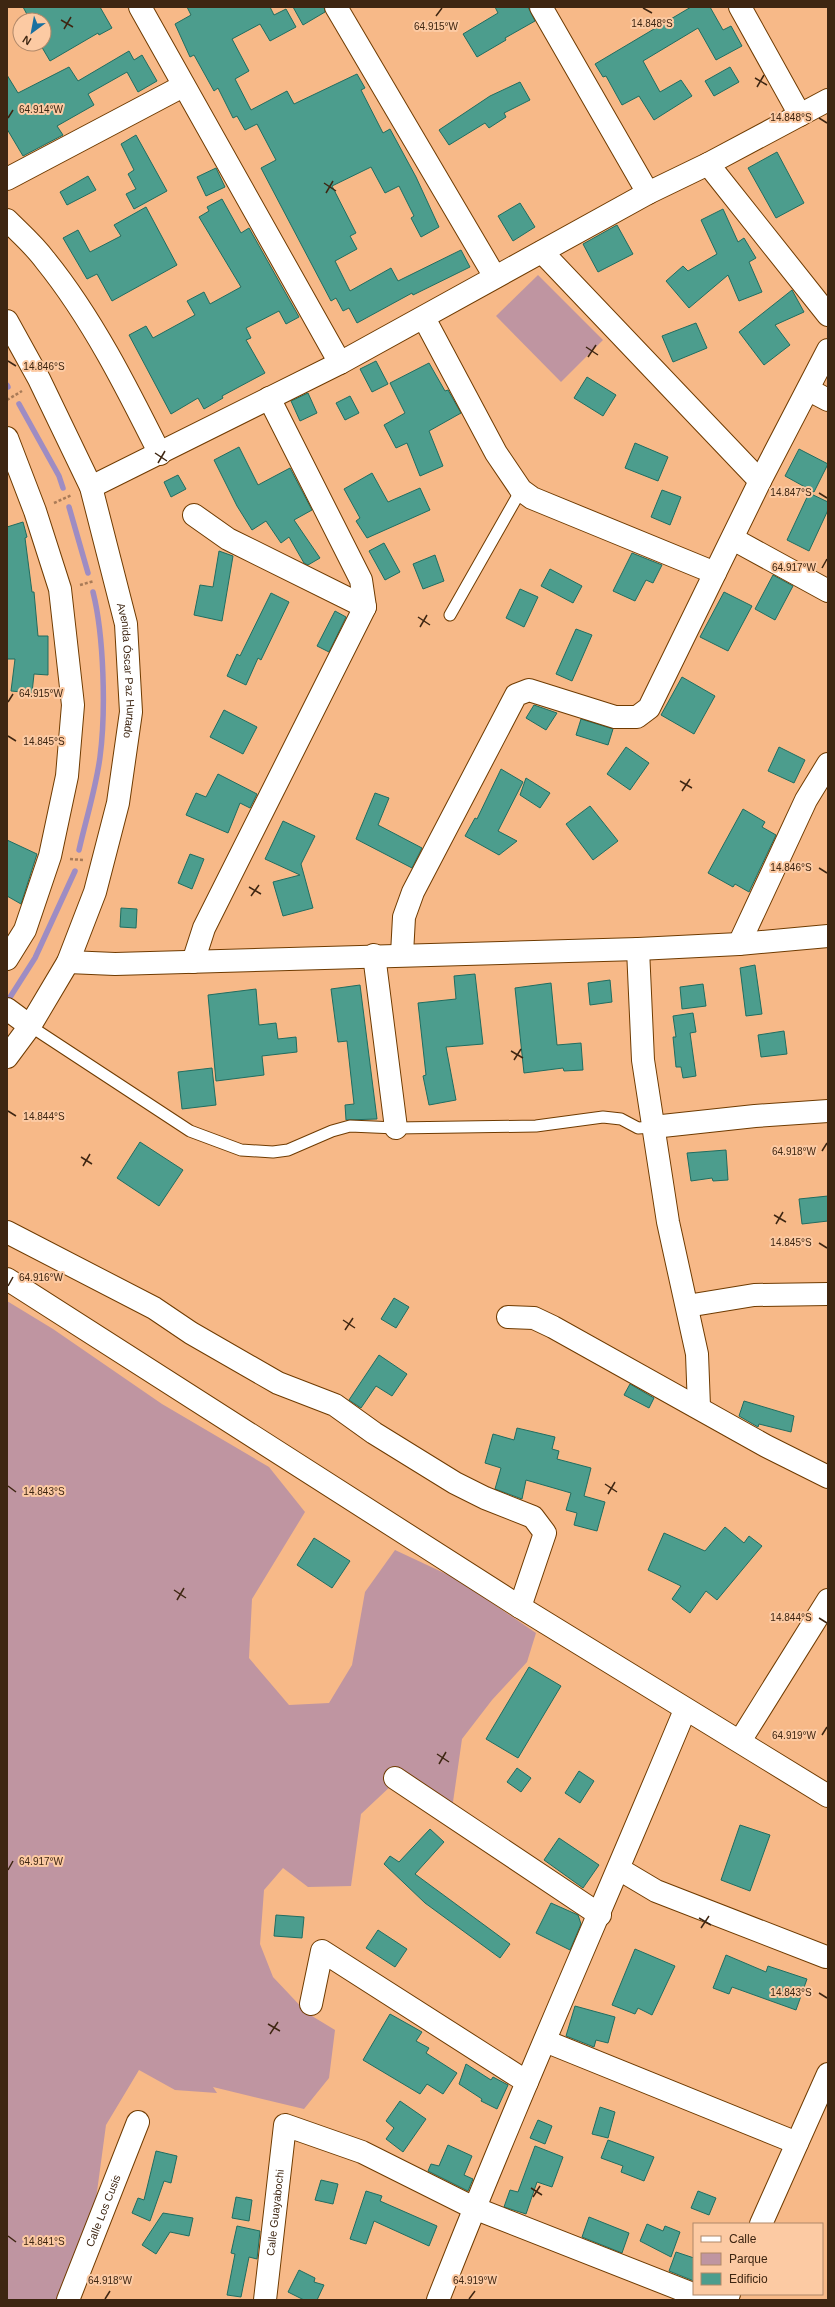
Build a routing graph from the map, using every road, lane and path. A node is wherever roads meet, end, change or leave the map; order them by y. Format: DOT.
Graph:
graph roads {
  1 [pos="140,7"];
  2 [pos="336,7"];
  3 [pos="541,7"];
  4 [pos="740,7"];
  5 [pos="183,86"];
  6 [pos="828,100"];
  7 [pos="800,115"];
  8 [pos="708,164"];
  9 [pos="7,179"];
  10 [pos="648,193"];
  11 [pos="7,220"];
  12 [pos="542,252"];
  13 [pos="494,277"];
  14 [pos="828,314"];
  15 [pos="424,318"];
  16 [pos="7,321"];
  17 [pos="828,350"];
  18 [pos="340,363"];
  19 [pos="809,390"];
  20 [pos="269,398"];
  21 [pos="828,400"];
  22 [pos="7,438"];
  23 [pos="160,454"];
  24 [pos="760,481"];
  25 [pos="91,487"];
  26 [pos="521,490"];
  27 [pos="35,511"];
  28 [pos="194,515"];
  29 [pos="733,539"];
  30 [pos="715,574"];
  31 [pos="115,577"];
  32 [pos="60,589"];
  33 [pos="828,591"];
  34 [pos="364,607"];
  35 [pos="450,615"];
  36 [pos="828,764"];
  37 [pos="50,856"];
  38 [pos="103,863"];
  39 [pos="828,936"];
  40 [pos="739,944"];
  41 [pos="638,948"];
  42 [pos="402,954"];
  43 [pos="374,955"];
  44 [pos="7,959"];
  45 [pos="68,962"];
  46 [pos="193,962"];
  47 [pos="17,1016"];
  48 [pos="7,1057"];
  49 [pos="828,1111"];
  50 [pos="653,1127"];
  51 [pos="396,1128"];
  52 [pos="7,1232"];
  53 [pos="7,1279"];
  54 [pos="828,1294"];
  55 [pos="686,1306"];
  56 [pos="508,1317"];
  57 [pos="699,1407"];
  58 [pos="828,1477"];
  59 [pos="828,1600"];
  60 [pos="520,1607"];
  61 [pos="686,1710"];
  62 [pos="740,1741"];
  63 [pos="395,1778"];
  64 [pos="828,1796"];
  65 [pos="619,1869"];
  66 [pos="600,1915"];
  67 [pos="826,1957"];
  68 [pos="311,2004"];
  69 [pos="544,2041"];
  70 [pos="828,2074"];
  71 [pos="527,2082"];
  72 [pos="138,2122"];
  73 [pos="797,2143"];
  74 [pos="474,2208"];
  75 [pos="760,2223"];
  76 [pos="693,2294"];
  77 [pos="695,2295"];
  78 [pos="68,2300"];
  79 [pos="265,2300"];
  80 [pos="438,2300"];
  81 [pos="708,2300"];
  1 -- 5 [label="street"];
  2 -- 13 [label="street"];
  3 -- 10 [label="street"];
  4 -- 7 [label="street"];
  5 -- 9 [label="street"];
  5 -- 18 [label="street"];
  6 -- 7 [label="street"];
  7 -- 8 [label="street"];
  8 -- 10 [label="street"];
  8 -- 14 [label="street"];
  10 -- 12 [label="street"];
  11 -- 23 [label="street"];
  12 -- 13 [label="street"];
  12 -- 24 [label="street"];
  13 -- 15 [label="street"];
  15 -- 18 [label="street"];
  15 -- 26 [label="street"];
  16 -- 25 [label="street, Avenida Óscar Paz Hurtado"];
  17 -- 19 [label="street"];
  18 -- 20 [label="street"];
  19 -- 21 [label="street"];
  19 -- 24 [label="street"];
  20 -- 23 [label="street"];
  20 -- 34 [label="street"];
  22 -- 27 [label="street"];
  23 -- 25 [label="street"];
  24 -- 29 [label="street"];
  25 -- 27 [label="path"];
  25 -- 31 [label="street, Avenida Óscar Paz Hurtado"];
  26 -- 30 [label="street"];
  26 -- 35 [label="lane"];
  27 -- 32 [label="street"];
  28 -- 34 [label="street"];
  29 -- 30 [label="street"];
  29 -- 33 [label="street"];
  30 -- 42 [label="street"];
  31 -- 32 [label="path"];
  31 -- 38 [label="street, Avenida Óscar Paz Hurtado"];
  32 -- 37 [label="street"];
  34 -- 46 [label="street"];
  36 -- 40 [label="street"];
  37 -- 38 [label="path"];
  37 -- 44 [label="street"];
  38 -- 45 [label="street, Avenida Óscar Paz Hurtado"];
  39 -- 40 [label="street"];
  40 -- 41 [label="street"];
  41 -- 42 [label="street"];
  41 -- 50 [label="street"];
  42 -- 43 [label="street"];
  43 -- 46 [label="street"];
  43 -- 51 [label="street"];
  45 -- 46 [label="street"];
  45 -- 47 [label="street, Avenida Óscar Paz Hurtado"];
  47 -- 48 [label="street, Avenida Óscar Paz Hurtado"];
  47 -- 51 [label="lane"];
  49 -- 50 [label="street"];
  50 -- 51 [label="lane"];
  50 -- 55 [label="street"];
  52 -- 60 [label="street"];
  53 -- 60 [label="street"];
  54 -- 55 [label="street"];
  55 -- 57 [label="street"];
  56 -- 57 [label="street"];
  57 -- 58 [label="street"];
  59 -- 62 [label="street"];
  60 -- 61 [label="street"];
  61 -- 62 [label="street"];
  61 -- 65 [label="street"];
  62 -- 64 [label="street"];
  63 -- 66 [label="street"];
  65 -- 66 [label="street"];
  65 -- 67 [label="street"];
  66 -- 69 [label="street"];
  68 -- 71 [label="street"];
  69 -- 71 [label="street"];
  69 -- 73 [label="street"];
  70 -- 73 [label="street"];
  71 -- 74 [label="street"];
  72 -- 78 [label="street, Calle Los Cusis"];
  73 -- 75 [label="street"];
  74 -- 76 [label="street"];
  74 -- 79 [label="street, Calle Guayabochi"];
  74 -- 80 [label="street"];
  77 -- 81 [label="street"];
}
